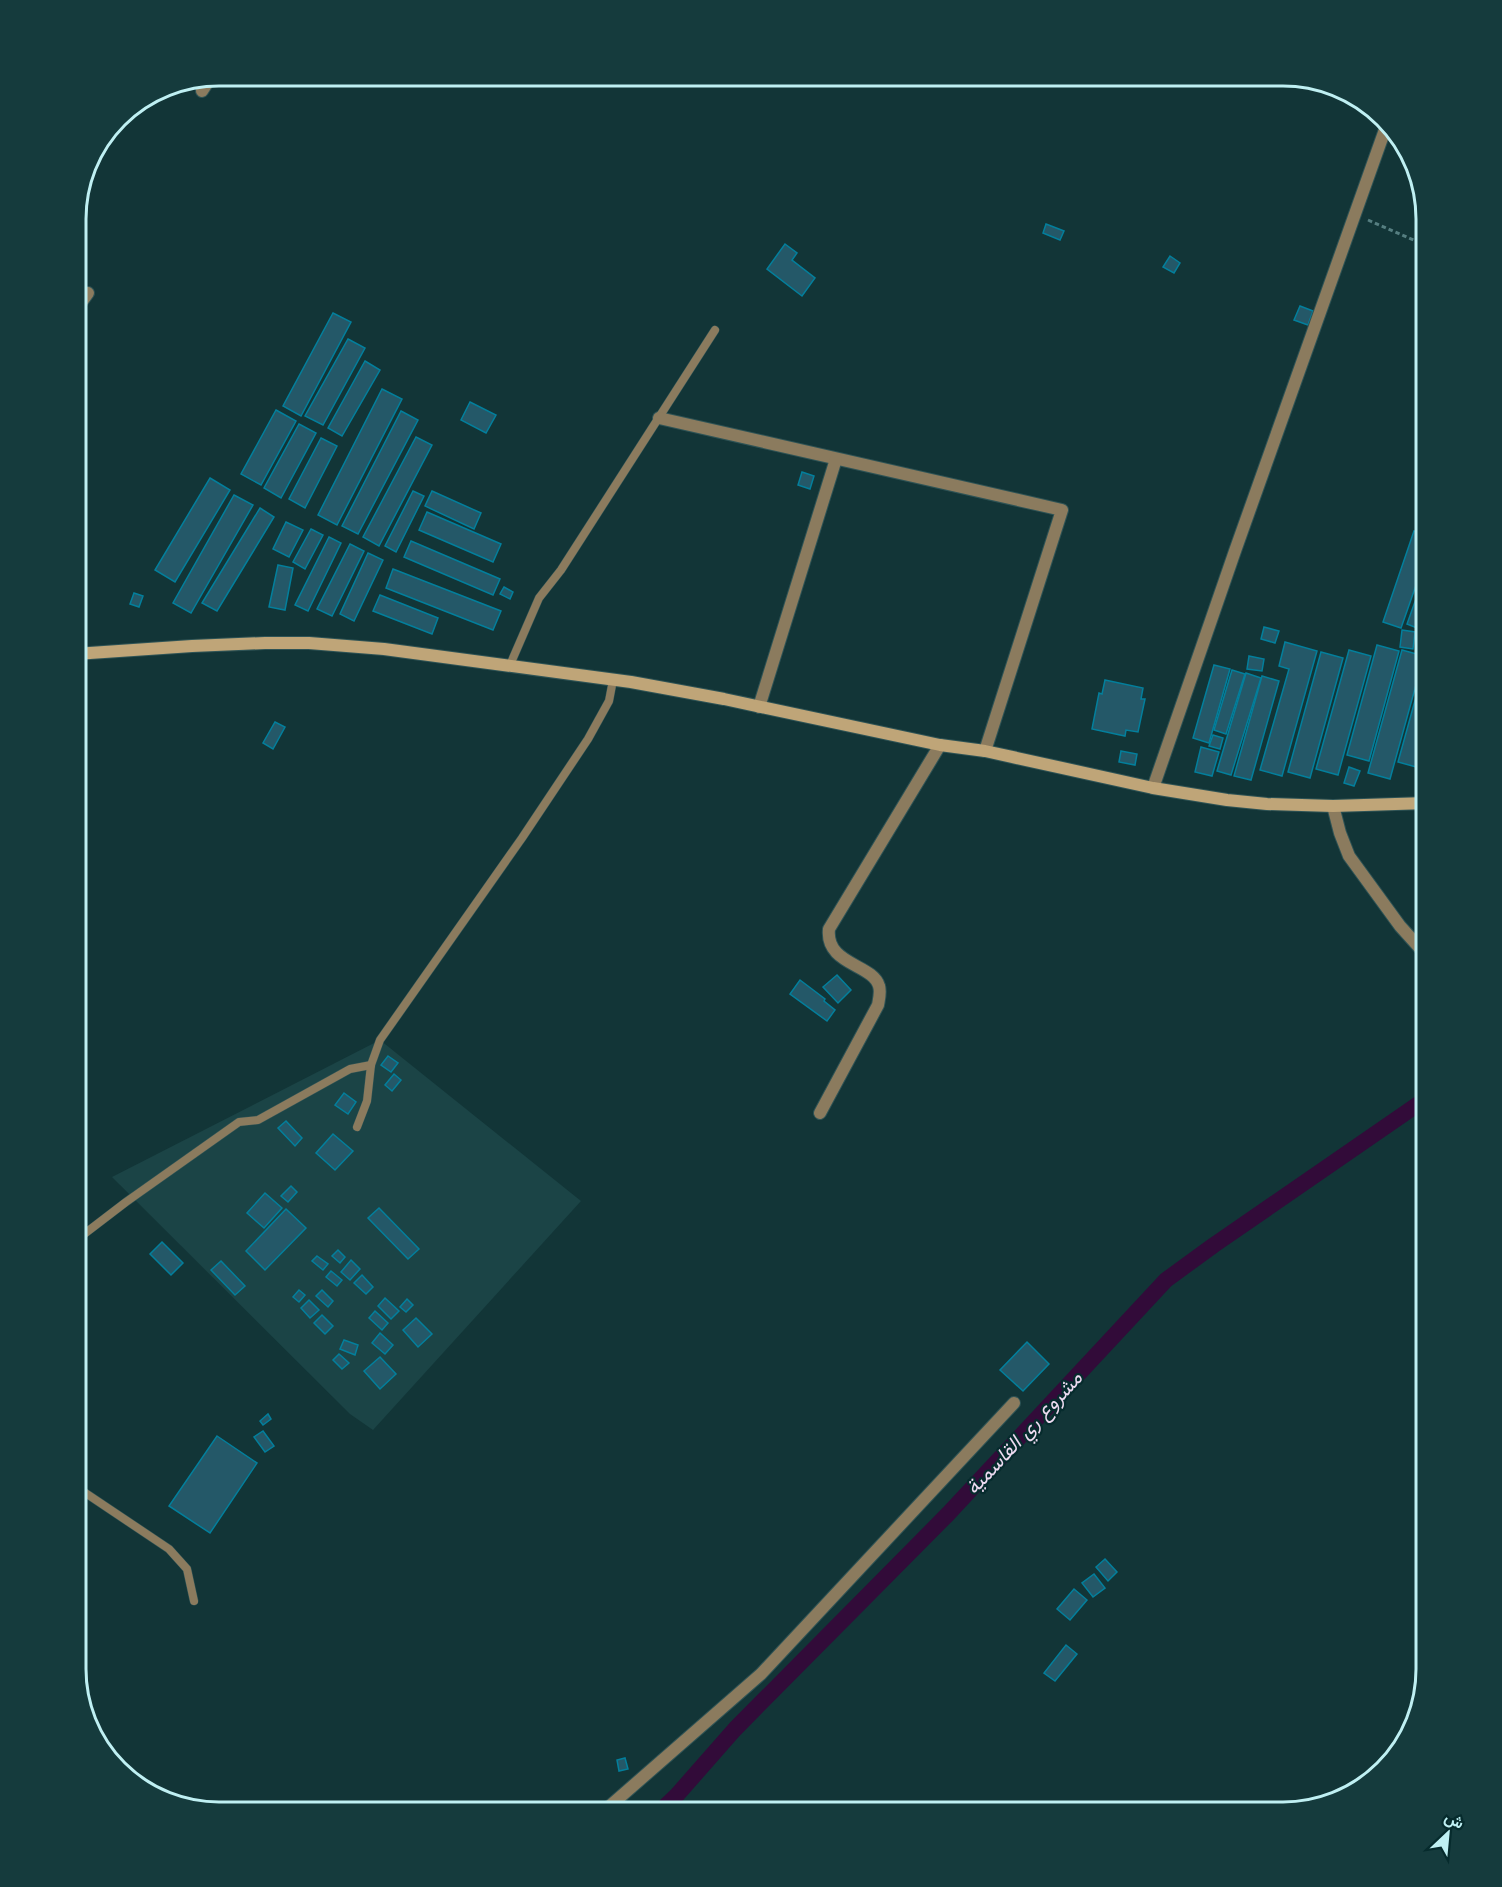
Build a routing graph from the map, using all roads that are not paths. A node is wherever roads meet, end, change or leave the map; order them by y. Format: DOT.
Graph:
graph roads {
  1 [pos="205,87"];
  2 [pos="202,91"];
  3 [pos="1384,132"];
  4 [pos="88,293"];
  5 [pos="86,296"];
  6 [pos="715,330"];
  7 [pos="659,417"];
  8 [pos="836,459"];
  9 [pos="86,653"];
  10 [pos="510,665"];
  11 [pos="613,680"];
  12 [pos="759,707"];
  13 [pos="940,746"];
  14 [pos="985,751"];
  15 [pos="1153,788"];
  16 [pos="1416,803"];
  17 [pos="1333,806"];
  18 [pos="1416,944"];
  19 [pos="371,1065"];
  20 [pos="820,1113"];
  21 [pos="357,1127"];
  22 [pos="86,1233"];
  23 [pos="1014,1403"];
  24 [pos="86,1493"];
  25 [pos="194,1601"];
  26 [pos="614,1802"];
  1 -- 2 [label="street"];
  3 -- 15 [label="street"];
  4 -- 5 [label="street"];
  6 -- 7 [label="lane"];
  7 -- 8 [label="street"];
  7 -- 10 [label="lane"];
  8 -- 12 [label="street"];
  8 -- 14 [label="street"];
  9 -- 10 [label="main road"];
  10 -- 11 [label="main road"];
  11 -- 12 [label="main road"];
  11 -- 19 [label="lane"];
  12 -- 13 [label="main road"];
  13 -- 14 [label="main road"];
  13 -- 20 [label="street"];
  14 -- 15 [label="main road"];
  15 -- 17 [label="main road"];
  16 -- 17 [label="main road"];
  17 -- 18 [label="street"];
  19 -- 21 [label="lane"];
  19 -- 22 [label="lane"];
  23 -- 26 [label="street"];
  24 -- 25 [label="lane"];
}
